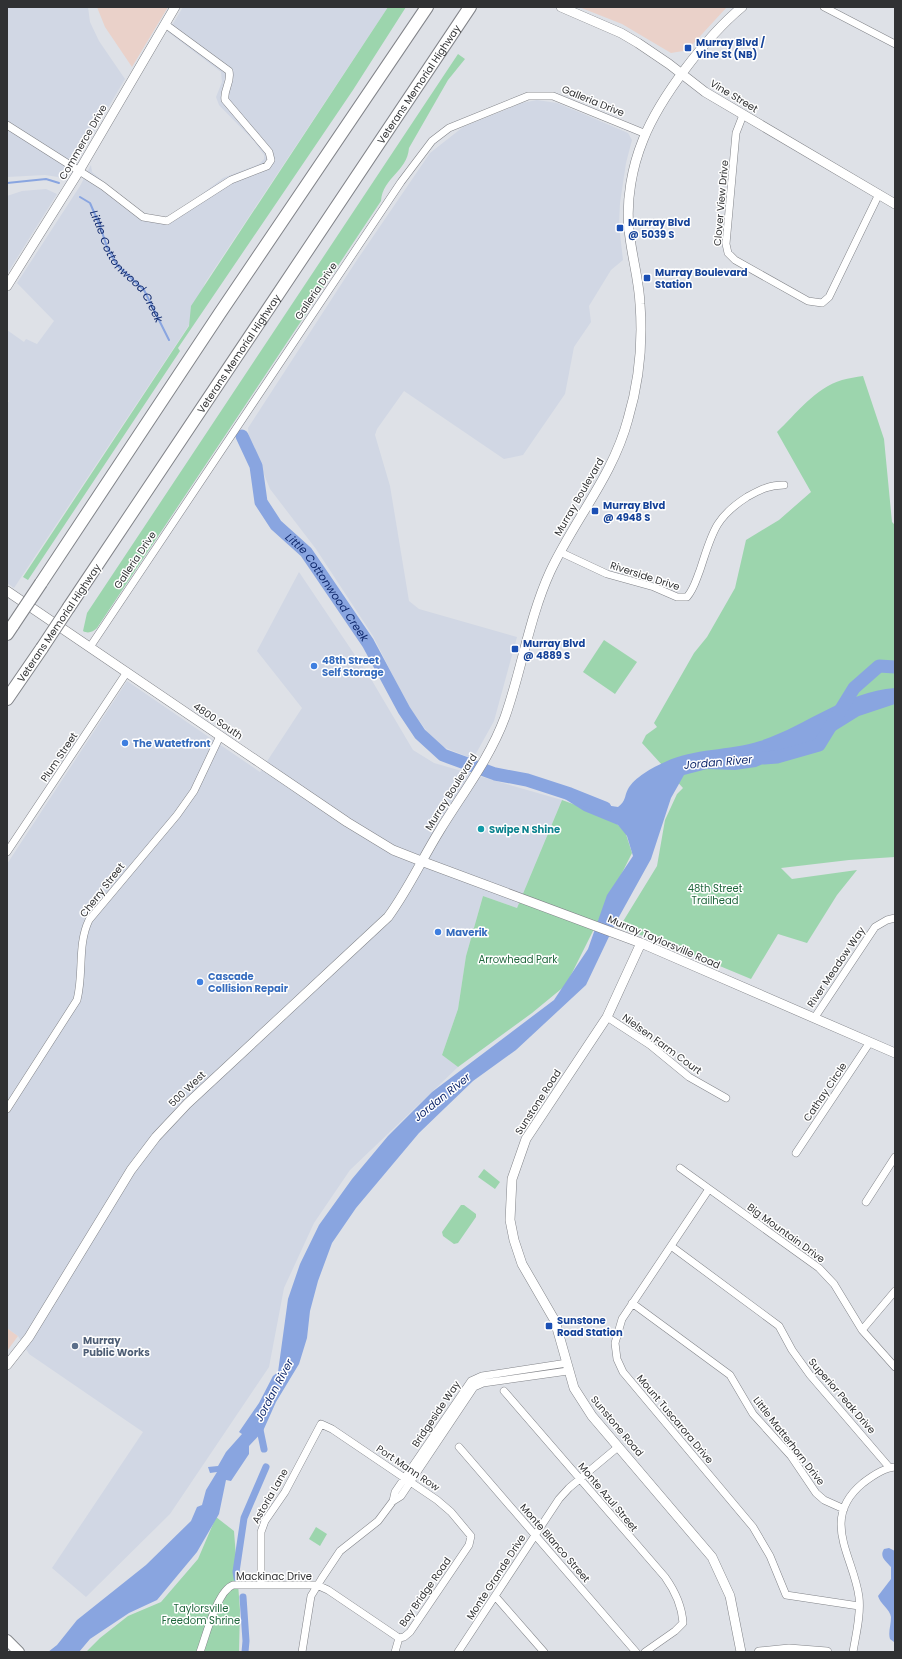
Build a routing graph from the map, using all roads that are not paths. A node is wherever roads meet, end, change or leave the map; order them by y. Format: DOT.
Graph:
graph roads {
  1 [pos="175,7"];
  2 [pos="427,7"];
  3 [pos="470,7"];
  4 [pos="561,7"];
  5 [pos="742,7"];
  6 [pos="824,7"];
  7 [pos="165,24"];
  8 [pos="895,44"];
  9 [pos="682,74"];
  10 [pos="743,115"];
  11 [pos="7,125"];
  12 [pos="646,134"];
  13 [pos="79,171"];
  14 [pos="879,194"];
  15 [pos="895,204"];
  16 [pos="7,286"];
  17 [pos="784,486"];
  18 [pos="560,552"];
  19 [pos="7,591"];
  20 [pos="10,629"];
  21 [pos="90,647"];
  22 [pos="127,672"];
  23 [pos="7,699"];
  24 [pos="220,736"];
  25 [pos="7,852"];
  26 [pos="421,862"];
  27 [pos="895,918"];
  28 [pos="641,943"];
  29 [pos="607,1017"];
  30 [pos="815,1017"];
  31 [pos="870,1042"];
  32 [pos="895,1053"];
  33 [pos="726,1098"];
  34 [pos="7,1109"];
  35 [pos="796,1153"];
  36 [pos="895,1157"];
  37 [pos="680,1168"];
  38 [pos="709,1189"];
  39 [pos="866,1202"];
  40 [pos="671,1246"];
  41 [pos="895,1291"];
  42 [pos="632,1303"];
  43 [pos="862,1330"];
  44 [pos="8,1363"];
  45 [pos="567,1367"];
  46 [pos="895,1367"];
  47 [pos="504,1391"];
  48 [pos="321,1424"];
  49 [pos="618,1446"];
  50 [pos="459,1447"];
  51 [pos="892,1467"];
  52 [pos="580,1479"];
  53 [pos="407,1480"];
  54 [pos="844,1510"];
  55 [pos="535,1536"];
  56 [pos="471,1540"];
  57 [pos="261,1584"];
  58 [pos="317,1585"];
  59 [pos="495,1596"];
  60 [pos="859,1606"];
  61 [pos="399,1638"];
  62 [pos="7,1640"];
  63 [pos="19,1652"];
  64 [pos="200,1652"];
  65 [pos="302,1652"];
  66 [pos="395,1652"];
  67 [pos="458,1652"];
  68 [pos="544,1652"];
  69 [pos="636,1652"];
  70 [pos="645,1652"];
  71 [pos="741,1652"];
  72 [pos="759,1652"];
  73 [pos="828,1652"];
  74 [pos="853,1652"];
  1 -- 7 [label="street, Commerce Drive"];
  2 -- 20 [label="highway, bridge"];
  3 -- 23 [label="highway, Veterans Memorial Highway, bridge"];
  4 -- 9 [label="street, Vine Street"];
  5 -- 9 [label="street, Murray Boulevard"];
  6 -- 8 [label="street"];
  7 -- 13 [label="street, Commerce Drive"];
  7 -- 13 [label="street"];
  9 -- 10 [label="street, Vine Street"];
  9 -- 12 [label="street, Murray Boulevard"];
  10 -- 14 [label="street, Vine Street"];
  10 -- 14 [label="street, Clover View Drive"];
  11 -- 13 [label="street"];
  12 -- 18 [label="street, Murray Boulevard"];
  12 -- 21 [label="street, Galleria Drive"];
  13 -- 16 [label="street, Commerce Drive"];
  14 -- 15 [label="street, Vine Street"];
  17 -- 18 [label="street, Riverside Drive"];
  18 -- 26 [label="street, Murray Boulevard"];
  19 -- 21 [label="street, 4800 South"];
  21 -- 22 [label="street, 4800 South"];
  22 -- 24 [label="street, 4800 South"];
  22 -- 25 [label="street, Plum Street"];
  24 -- 26 [label="street, 4800 South"];
  24 -- 34 [label="street, Cherry Street"];
  26 -- 28 [label="street, Murray Taylorsville Road"];
  26 -- 44 [label="street, 500 West"];
  27 -- 30 [label="street, River Meadow Way"];
  28 -- 29 [label="street, Sunstone Road"];
  28 -- 30 [label="street, Murray Taylorsville Road"];
  29 -- 33 [label="street, Nielsen Farm Court"];
  29 -- 45 [label="street, Sunstone Road"];
  30 -- 31 [label="street, Murray Taylorsville Road"];
  31 -- 32 [label="street, Murray Taylorsville Road"];
  31 -- 35 [label="street, Cathay Circle"];
  36 -- 39 [label="street"];
  37 -- 38 [label="street, Big Mountain Drive"];
  38 -- 40 [label="street, Mount Tuscarora Drive"];
  38 -- 43 [label="street, Big Mountain Drive"];
  40 -- 42 [label="street, Mount Tuscarora Drive"];
  40 -- 51 [label="street, Superior Peak Drive"];
  41 -- 43 [label="street"];
  42 -- 54 [label="street, Little Matterhorn Drive"];
  42 -- 60 [label="street, Mount Tuscarora Drive"];
  43 -- 46 [label="street, Big Mountain Drive"];
  45 -- 49 [label="street, Sunstone Road"];
  45 -- 53 [label="street, Bridgeside Way"];
  47 -- 52 [label="street, Monte Azul Street"];
  48 -- 53 [label="street, Port Mann Row"];
  48 -- 57 [label="street, Astoria Lane"];
  49 -- 52 [label="street, Monte Grande Drive"];
  49 -- 71 [label="street, Sunstone Road"];
  50 -- 55 [label="street, Monte Blanco Street"];
  51 -- 54 [label="street"];
  52 -- 55 [label="street, Monte Grande Drive"];
  52 -- 70 [label="street, Monte Azul Street"];
  53 -- 56 [label="street, Port Mann Row"];
  53 -- 58 [label="street, Bridgeside Way"];
  54 -- 60 [label="street"];
  55 -- 59 [label="street, Monte Grande Drive"];
  55 -- 69 [label="street, Monte Blanco Street"];
  56 -- 61 [label="street, Bay Bridge Road"];
  57 -- 58 [label="street, Mackinac Drive"];
  57 -- 64 [label="street, Mackinac Drive"];
  58 -- 61 [label="street, Mackinac Drive"];
  58 -- 65 [label="street, Bridgeside Way"];
  59 -- 67 [label="street, Monte Grande Drive"];
  59 -- 68 [label="street"];
  60 -- 74 [label="street"];
  61 -- 66 [label="street, Bay Bridge Road"];
  62 -- 63 [label="main road"];
  72 -- 73 [label="street"];
}
